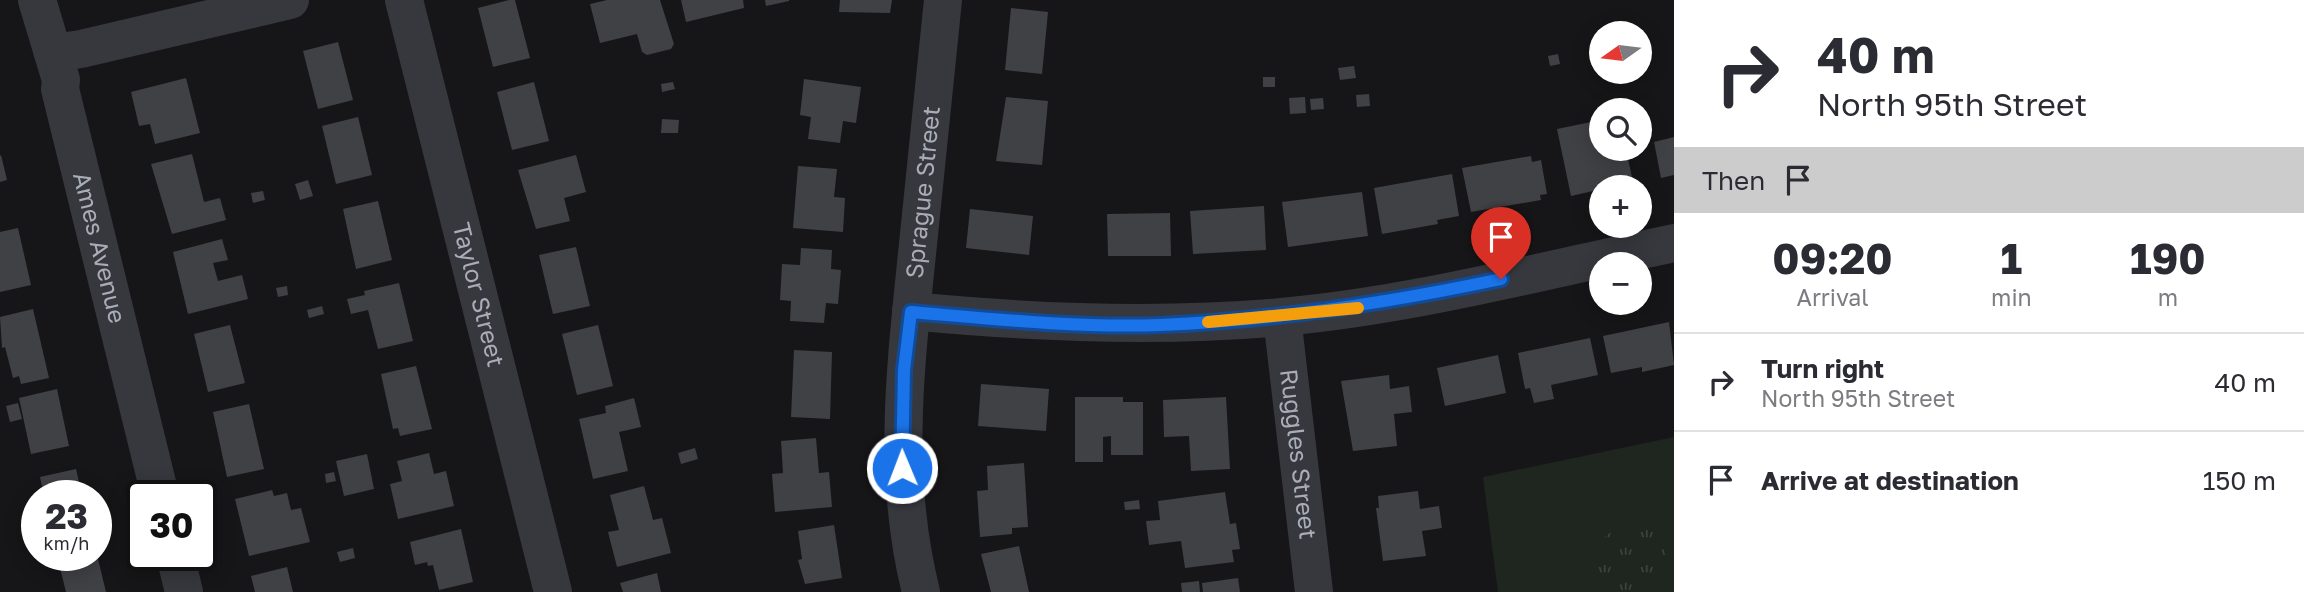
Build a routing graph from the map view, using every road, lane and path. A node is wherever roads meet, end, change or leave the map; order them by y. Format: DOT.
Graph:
graph roads {
  1 [pos="37,0"];
  2 [pos="290,0"];
  3 [pos="404,0"];
  4 [pos="943,0"];
  5 [pos="53,53"];
  6 [pos="1674,243"];
  7 [pos="911,312"];
  8 [pos="1282,317"];
  9 [pos="156,480"];
  10 [pos="179,571"];
  11 [pos="184,592"];
  12 [pos="553,592"];
  13 [pos="921,592"];
  14 [pos="1314,592"];
  1 -- 5 [label="street, Ames Avenue"];
  2 -- 5 [label="street"];
  3 -- 12 [label="street, Taylor Street"];
  4 -- 7 [label="street, Sprague Street"];
  5 -- 9 [label="street, Ames Avenue"];
  6 -- 8 [label="street"];
  7 -- 8 [label="street"];
  7 -- 13 [label="street, Sprague Street"];
  8 -- 14 [label="street, Ruggles Street"];
  10 -- 11 [label="street"];
}
